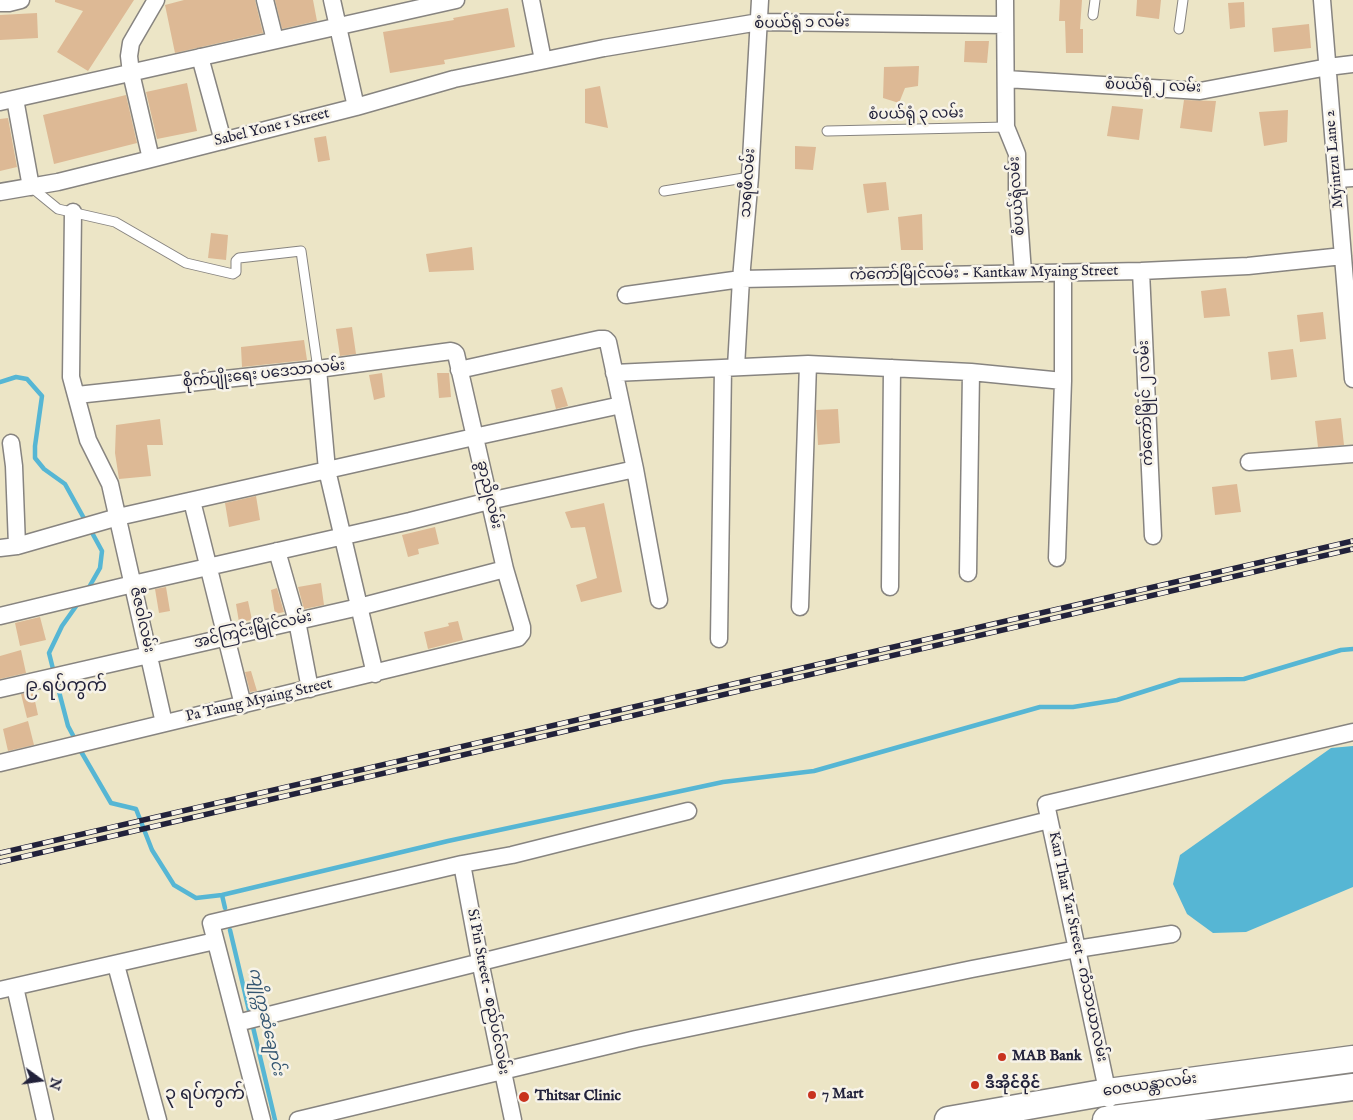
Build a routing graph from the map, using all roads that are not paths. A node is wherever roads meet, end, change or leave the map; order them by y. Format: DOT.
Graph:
graph roads {
  1 [pos="21,0"];
  2 [pos="156,0"];
  3 [pos="266,0"];
  4 [pos="332,0"];
  5 [pos="456,0"];
  6 [pos="531,0"];
  7 [pos="760,0"];
  8 [pos="1005,0"];
  9 [pos="1095,0"];
  10 [pos="1183,0"];
  11 [pos="1322,0"];
  12 [pos="0,3"];
  13 [pos="1093,15"];
  14 [pos="759,22"];
  15 [pos="1005,25"];
  16 [pos="339,26"];
  17 [pos="1179,29"];
  18 [pos="275,40"];
  19 [pos="200,57"];
  20 [pos="543,60"];
  21 [pos="1353,64"];
  22 [pos="1328,67"];
  23 [pos="131,73"];
  24 [pos="1006,79"];
  25 [pos="8,100"];
  26 [pos="356,107"];
  27 [pos="1006,127"];
  28 [pos="827,131"];
  29 [pos="223,140"];
  30 [pos="151,159"];
  31 [pos="750,177"];
  32 [pos="1345,178"];
  33 [pos="31,187"];
  34 [pos="664,191"];
  35 [pos="0,192"];
  36 [pos="73,212"];
  37 [pos="1343,256"];
  38 [pos="1141,271"];
  39 [pos="1023,273"];
  40 [pos="1063,273"];
  41 [pos="741,279"];
  42 [pos="1350,294"];
  43 [pos="626,295"];
  44 [pos="451,351"];
  45 [pos="808,364"];
  46 [pos="730,367"];
  47 [pos="892,368"];
  48 [pos="318,369"];
  49 [pos="460,370"];
  50 [pos="971,372"];
  51 [pos="614,373"];
  52 [pos="1353,379"];
  53 [pos="1063,381"];
  54 [pos="76,395"];
  55 [pos="621,405"];
  56 [pos="474,437"];
  57 [pos="11,443"];
  58 [pos="1353,454"];
  59 [pos="1249,462"];
  60 [pos="635,469"];
  61 [pos="328,470"];
  62 [pos="192,501"];
  63 [pos="489,501"];
  64 [pos="118,517"];
  65 [pos="343,536"];
  66 [pos="1153,536"];
  67 [pos="17,546"];
  68 [pos="0,548"];
  69 [pos="277,552"];
  70 [pos="1057,558"];
  71 [pos="208,567"];
  72 [pos="505,569"];
  73 [pos="968,573"];
  74 [pos="133,584"];
  75 [pos="890,587"];
  76 [pos="659,600"];
  77 [pos="359,607"];
  78 [pos="800,607"];
  79 [pos="0,616"];
  80 [pos="297,621"];
  81 [pos="226,637"];
  82 [pos="518,638"];
  83 [pos="719,639"];
  84 [pos="149,654"];
  85 [pos="375,674"];
  86 [pos="0,689"];
  87 [pos="310,689"];
  88 [pos="242,705"];
  89 [pos="164,723"];
  90 [pos="1353,732"];
  91 [pos="0,763"];
  92 [pos="688,811"];
  93 [pos="1047,812"];
  94 [pos="462,864"];
  95 [pos="1172,934"];
  96 [pos="215,942"];
  97 [pos="1077,949"];
  98 [pos="480,961"];
  99 [pos="116,965"];
  100 [pos="7,989"];
  101 [pos="237,1022"];
  102 [pos="1353,1060"];
  103 [pos="502,1071"];
  104 [pos="1353,1087"];
  105 [pos="1108,1092"];
  106 [pos="1109,1119"];
  107 [pos="45,1120"];
  108 [pos="158,1120"];
  109 [pos="262,1120"];
  110 [pos="298,1120"];
  111 [pos="513,1120"];
  112 [pos="948,1120"];
  1 -- 12 [label="street"];
  2 -- 23 [label="street"];
  3 -- 18 [label="street"];
  4 -- 16 [label="street"];
  5 -- 16 [label="street"];
  6 -- 20 [label="street"];
  7 -- 14 [label="street, သရဖီလမ်း"];
  8 -- 15 [label="street, စံပယ်ရုံလမ်း"];
  9 -- 13 [label="lane"];
  10 -- 17 [label="lane"];
  11 -- 22 [label="street, Myintzu Lane 2"];
  14 -- 15 [label="street, စံပယ်ရုံ ၁ လမ်း"];
  14 -- 20 [label="street, စံပယ်ရုံ ၁ လမ်း"];
  14 -- 31 [label="street, သရဖီလမ်း"];
  15 -- 24 [label="street, စံပယ်ရုံလမ်း"];
  16 -- 18 [label="street"];
  16 -- 26 [label="street"];
  18 -- 19 [label="street"];
  19 -- 23 [label="street"];
  19 -- 29 [label="street"];
  20 -- 26 [label="street, Sabel Yone 1 Street"];
  21 -- 22 [label="street, စံပယ်ရုံ ၂ လမ်း"];
  22 -- 24 [label="street, စံပယ်ရုံ ၂ လမ်း"];
  22 -- 32 [label="street, Myintzu Lane 2"];
  23 -- 25 [label="street"];
  23 -- 30 [label="street"];
  24 -- 27 [label="street, စံပယ်ရုံလမ်း"];
  25 -- 33 [label="street"];
  26 -- 29 [label="street, Sabel Yone 1 Street"];
  27 -- 28 [label="lane, စံပယ်ရုံ ၃ လမ်း"];
  27 -- 39 [label="street, စံပယ်ရုံလမ်း"];
  29 -- 30 [label="street, Sabel Yone 1 Street"];
  30 -- 33 [label="street, Sabel Yone 1 Street"];
  31 -- 34 [label="lane"];
  31 -- 41 [label="street, သရဖီလမ်း"];
  32 -- 37 [label="street, Myintzu Lane 2"];
  33 -- 35 [label="street, Sabel Yone 1 Street"];
  33 -- 36 [label="lane"];
  36 -- 48 [label="lane"];
  36 -- 54 [label="street, ဇီဇဝါလမ်း"];
  37 -- 38 [label="street, ကံကော်မြိုင်လမ်း - Kantkaw Myaing Street"];
  37 -- 42 [label="street, Myintzu Lane 2"];
  38 -- 40 [label="street, ကံကော်မြိုင်လမ်း - Kantkaw Myaing Street"];
  38 -- 66 [label="street, ကံကော်မြိုင် ၂ လမ်း"];
  39 -- 40 [label="street, ကံကော်မြိုင်လမ်း - Kantkaw Myaing Street"];
  39 -- 41 [label="street, ကံကော်မြိုင်လမ်း - Kantkaw Myaing Street"];
  40 -- 53 [label="street"];
  41 -- 43 [label="street, ကံကော်မြိုင်လမ်း - Kantkaw Myaing Street"];
  41 -- 46 [label="street, သရဖီလမ်း"];
  42 -- 52 [label="street, Myintzu Lane 2"];
  44 -- 48 [label="street, စိုက်ပျိုးရေး ပဒေသာလမ်း"];
  44 -- 49 [label="street, ခွာညိုလမ်း"];
  45 -- 46 [label="street"];
  45 -- 47 [label="street"];
  45 -- 78 [label="street"];
  46 -- 51 [label="street"];
  46 -- 83 [label="street, သရဖီလမ်း"];
  47 -- 50 [label="street"];
  47 -- 75 [label="street"];
  48 -- 54 [label="street, စိုက်ပျိုးရေး ပဒေသာလမ်း"];
  48 -- 61 [label="street"];
  49 -- 51 [label="street"];
  49 -- 56 [label="street, ခွာညိုလမ်း"];
  50 -- 53 [label="street"];
  50 -- 73 [label="street"];
  51 -- 55 [label="street"];
  53 -- 70 [label="street"];
  54 -- 64 [label="street, ဇီဇဝါလမ်း"];
  55 -- 56 [label="street"];
  55 -- 60 [label="street"];
  56 -- 61 [label="street"];
  56 -- 63 [label="street, ခွာညိုလမ်း"];
  57 -- 67 [label="street"];
  58 -- 59 [label="street"];
  60 -- 63 [label="street"];
  60 -- 76 [label="street"];
  61 -- 62 [label="street"];
  61 -- 65 [label="street"];
  62 -- 64 [label="street"];
  62 -- 71 [label="street"];
  63 -- 65 [label="street"];
  63 -- 72 [label="street, ခွာညိုလမ်း"];
  64 -- 67 [label="street"];
  64 -- 74 [label="street, ဇီဇဝါလမ်း"];
  65 -- 69 [label="street"];
  65 -- 77 [label="street"];
  67 -- 68 [label="street"];
  69 -- 71 [label="street"];
  69 -- 80 [label="street"];
  71 -- 74 [label="street"];
  71 -- 81 [label="street"];
  72 -- 77 [label="street, အင်ကြင်းမြိုင်လမ်း"];
  72 -- 82 [label="street, ခွာညိုလမ်း"];
  74 -- 79 [label="street"];
  74 -- 84 [label="street, ဇီဇဝါလမ်း"];
  77 -- 80 [label="street, အင်ကြင်းမြိုင်လမ်း"];
  77 -- 85 [label="street"];
  80 -- 81 [label="street, အင်ကြင်းမြိုင်လမ်း"];
  80 -- 87 [label="street"];
  81 -- 84 [label="street, အင်ကြင်းမြိုင်လမ်း"];
  81 -- 88 [label="street"];
  82 -- 85 [label="street, Pa Taung Myaing Street"];
  84 -- 86 [label="street, အင်ကြင်းမြိုင်လမ်း"];
  84 -- 89 [label="street, ဇီဇဝါလမ်း"];
  85 -- 87 [label="street, Pa Taung Myaing Street"];
  87 -- 88 [label="street, Pa Taung Myaing Street"];
  88 -- 89 [label="street, Pa Taung Myaing Street"];
  89 -- 91 [label="street, Pa Taung Myaing Street"];
  90 -- 93 [label="street"];
  92 -- 94 [label="street"];
  93 -- 97 [label="street, Kan Thar Yar Street - ကံသာယာလမ်း"];
  93 -- 98 [label="street"];
  94 -- 96 [label="street"];
  94 -- 98 [label="street, Si Pin Street - စည်ပင်လမ်း"];
  95 -- 97 [label="street"];
  96 -- 99 [label="street"];
  96 -- 101 [label="street"];
  97 -- 103 [label="street"];
  97 -- 105 [label="street, Kan Thar Yar Street - ကံသာယာလမ်း"];
  98 -- 101 [label="street"];
  98 -- 103 [label="street, Si Pin Street - စည်ပင်လမ်း"];
  99 -- 100 [label="street"];
  99 -- 108 [label="street"];
  100 -- 107 [label="street"];
  101 -- 109 [label="street"];
  102 -- 105 [label="main road, ဝေဇယန္တာလမ်း"];
  103 -- 110 [label="street"];
  103 -- 111 [label="street, Si Pin Street - စည်ပင်လမ်း"];
  104 -- 106 [label="main road, ဝေဇယန္တာလမ်း"];
  105 -- 106 [label="street, Kan Thar Yar Street - ကံသာယာလမ်း"];
  105 -- 112 [label="main road, ဝေဇယန္တာလမ်း"];
}
